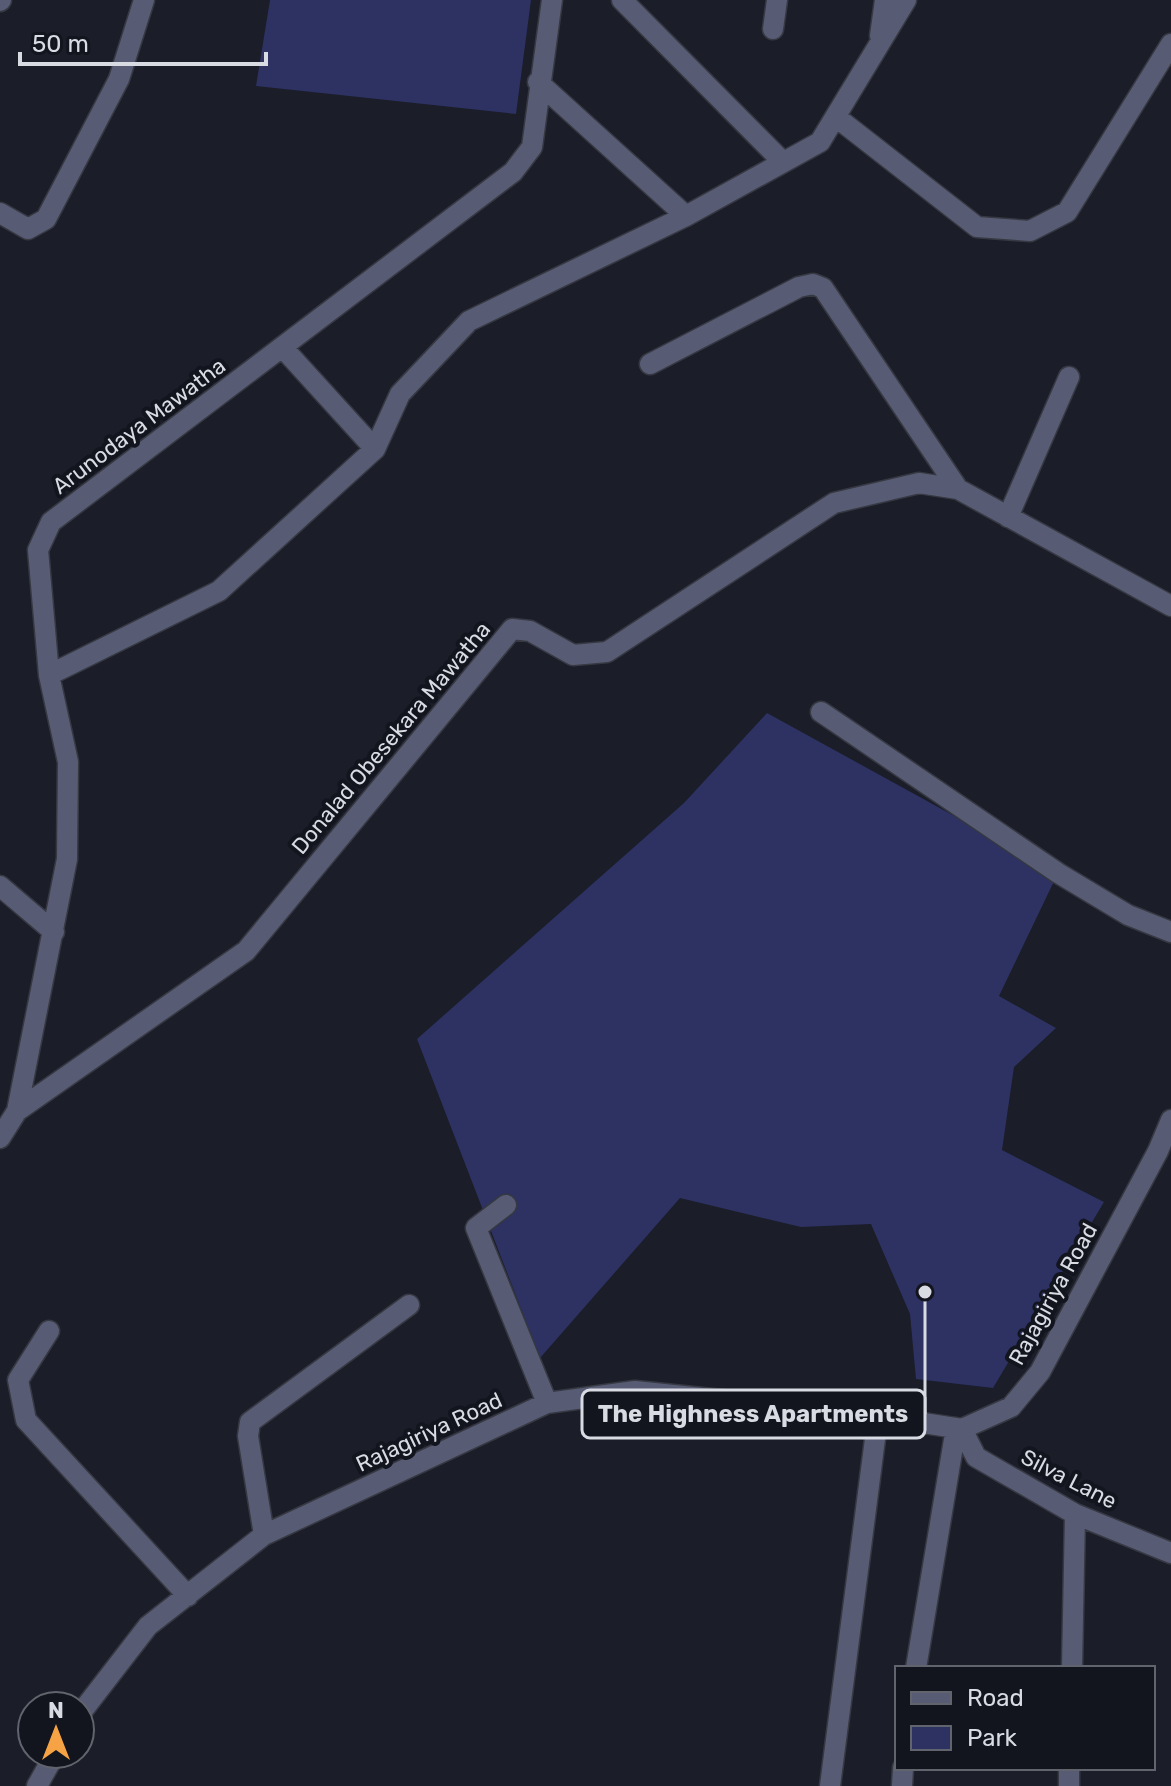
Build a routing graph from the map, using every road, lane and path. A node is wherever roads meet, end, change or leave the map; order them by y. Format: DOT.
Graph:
graph roads {
  1 [pos="144,0"];
  2 [pos="552,0"];
  3 [pos="622,0"];
  4 [pos="777,0"];
  5 [pos="885,0"];
  6 [pos="906,0"];
  7 [pos="773,29"];
  8 [pos="1171,44"];
  9 [pos="878,48"];
  10 [pos="538,82"];
  11 [pos="836,117"];
  12 [pos="782,161"];
  13 [pos="0,213"];
  14 [pos="686,216"];
  15 [pos="283,348"];
  16 [pos="650,364"];
  17 [pos="1069,377"];
  18 [pos="375,449"];
  19 [pos="958,489"];
  20 [pos="1008,517"];
  21 [pos="1171,606"];
  22 [pos="49,675"];
  23 [pos="821,712"];
  24 [pos="0,886"];
  25 [pos="54,932"];
  26 [pos="1171,932"];
  27 [pos="17,1111"];
  28 [pos="1171,1120"];
  29 [pos="0,1138"];
  30 [pos="506,1205"];
  31 [pos="409,1305"];
  32 [pos="49,1331"];
  33 [pos="547,1403"];
  34 [pos="878,1416"];
  35 [pos="959,1428"];
  36 [pos="1075,1514"];
  37 [pos="264,1535"];
  38 [pos="1171,1553"];
  39 [pos="188,1596"];
  40 [pos="916,1666"];
  41 [pos="1072,1666"];
  42 [pos="96,1693"];
  43 [pos="830,1786"];
  1 -- 13 [label="street"];
  2 -- 10 [label="street, Arunodaya Mawatha"];
  3 -- 12 [label="street"];
  4 -- 7 [label="street"];
  5 -- 9 [label="street"];
  6 -- 9 [label="street"];
  8 -- 11 [label="street"];
  9 -- 11 [label="street"];
  10 -- 14 [label="street"];
  10 -- 15 [label="street, Arunodaya Mawatha"];
  11 -- 12 [label="street"];
  12 -- 14 [label="street"];
  14 -- 18 [label="street"];
  15 -- 18 [label="street"];
  15 -- 22 [label="street, Arunodaya Mawatha"];
  16 -- 19 [label="street"];
  17 -- 20 [label="street"];
  18 -- 22 [label="street"];
  19 -- 20 [label="street, Donalad Obesekara Mawatha"];
  19 -- 27 [label="street, Donalad Obesekara Mawatha"];
  20 -- 21 [label="street, Donalad Obesekara Mawatha"];
  22 -- 25 [label="street, Arunodaya Mawatha"];
  23 -- 26 [label="street"];
  24 -- 25 [label="street"];
  25 -- 27 [label="street, Arunodaya Mawatha"];
  27 -- 29 [label="street, Donalad Obesekara Mawatha"];
  28 -- 35 [label="street, Rajagiriya Road"];
  30 -- 33 [label="street"];
  31 -- 37 [label="street"];
  32 -- 39 [label="street"];
  33 -- 34 [label="street, Rajagiriya Road"];
  33 -- 37 [label="street, Rajagiriya Road"];
  34 -- 35 [label="street, Rajagiriya Road"];
  34 -- 43 [label="street"];
  35 -- 36 [label="street, Silva Lane"];
  35 -- 40 [label="street"];
  36 -- 38 [label="street, Silva Lane"];
  36 -- 41 [label="street"];
  37 -- 39 [label="street, Rajagiriya Road"];
  39 -- 42 [label="street, Rajagiriya Road"];
}
